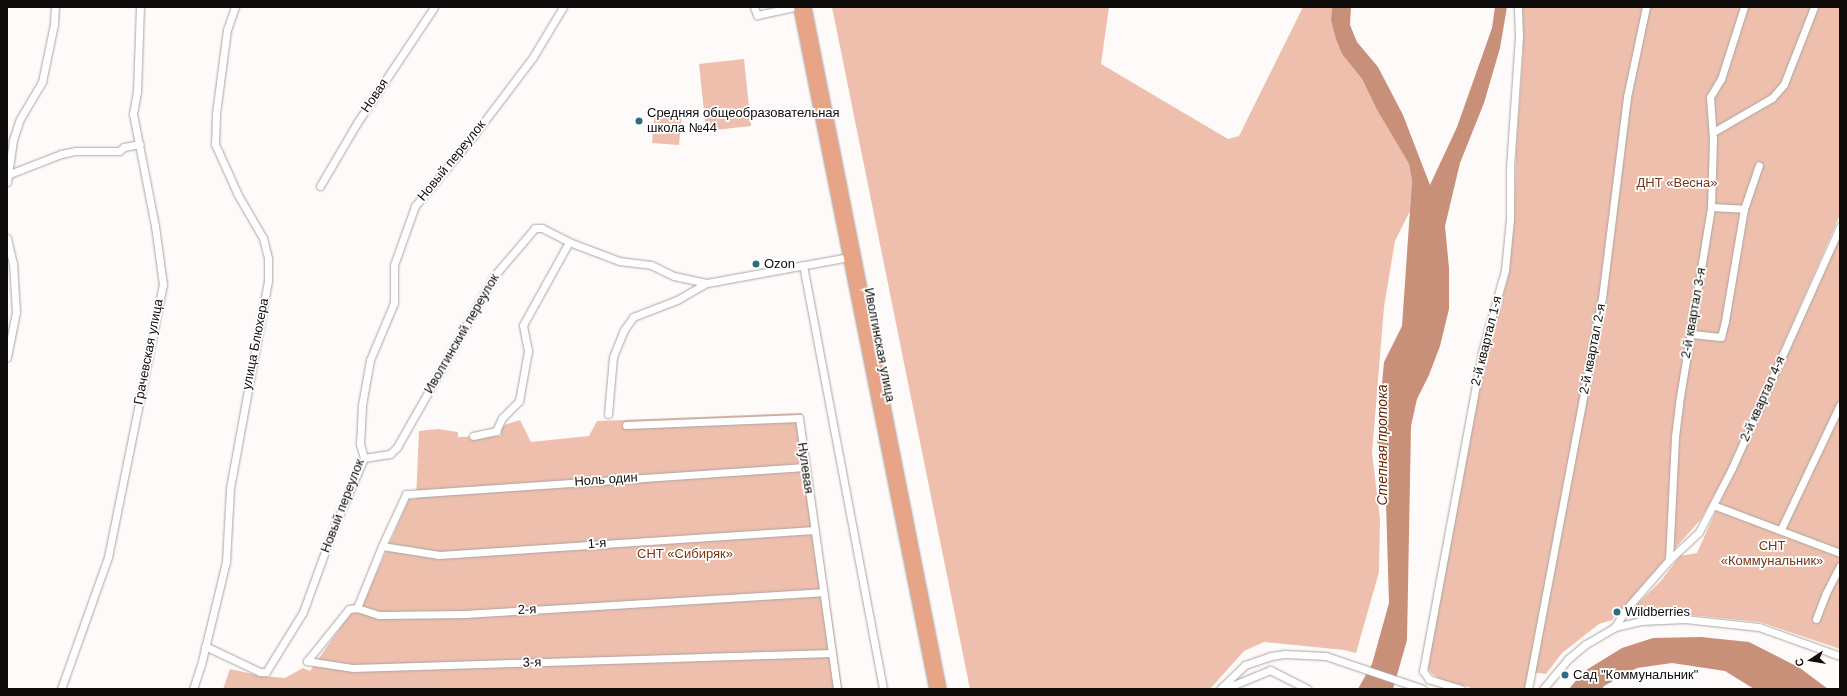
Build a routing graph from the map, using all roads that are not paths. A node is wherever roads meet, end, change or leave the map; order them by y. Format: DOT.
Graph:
graph roads {
  1 [pos="56,7"];
  2 [pos="140,7"];
  3 [pos="235,7"];
  4 [pos="434,7"];
  5 [pos="563,7"];
  6 [pos="754,7"];
  7 [pos="797,7"];
  8 [pos="806,7"];
  9 [pos="1518,7"];
  10 [pos="1646,7"];
  11 [pos="1744,7"];
  12 [pos="1814,7"];
  13 [pos="1715,131"];
  14 [pos="140,144"];
  15 [pos="1759,166"];
  16 [pos="7,177"];
  17 [pos="320,186"];
  18 [pos="1711,206"];
  19 [pos="1744,209"];
  20 [pos="1840,226"];
  21 [pos="7,238"];
  22 [pos="570,242"];
  23 [pos="848,257"];
  24 [pos="803,265"];
  25 [pos="706,283"];
  26 [pos="1692,334"];
  27 [pos="7,357"];
  28 [pos="1840,405"];
  29 [pos="608,414"];
  30 [pos="626,425"];
  31 [pos="473,436"];
  32 [pos="364,458"];
  33 [pos="805,467"];
  34 [pos="1713,505"];
  35 [pos="814,530"];
  36 [pos="1781,530"];
  37 [pos="382,546"];
  38 [pos="1840,552"];
  39 [pos="1669,560"];
  40 [pos="1840,566"];
  41 [pos="822,592"];
  42 [pos="357,608"];
  43 [pos="1816,619"];
  44 [pos="1615,627"];
  45 [pos="205,646"];
  46 [pos="832,654"];
  47 [pos="1840,656"];
  48 [pos="1421,688"];
  49 [pos="61,689"];
  50 [pos="193,689"];
  51 [pos="837,689"];
  52 [pos="883,689"];
  53 [pos="934,689"];
  54 [pos="941,689"];
  55 [pos="1220,689"];
  56 [pos="1224,689"];
  57 [pos="1308,689"];
  58 [pos="1461,689"];
  59 [pos="1528,689"];
  60 [pos="1543,689"];
  1 -- 16 [label="street"];
  2 -- 14 [label="street, Грачевская улица"];
  3 -- 45 [label="street, улица Блюхера"];
  4 -- 17 [label="street, Новая"];
  5 -- 32 [label="street, Новый переулок"];
  6 -- 7 [label="street"];
  7 -- 23 [label="main road, Иволгинская улица"];
  8 -- 54 [label="main road, Иволгинская улица"];
  9 -- 58 [label="street, 2-й квартал 1-я"];
  10 -- 59 [label="street, 2-й квартал 2-я"];
  11 -- 18 [label="street, 2-й квартал 3-я"];
  12 -- 13 [label="street"];
  14 -- 16 [label="street"];
  14 -- 49 [label="street, Грачевская улица"];
  15 -- 19 [label="street, 2-й квартал 3-я"];
  18 -- 19 [label="street"];
  18 -- 39 [label="street, 2-й квартал 3-я"];
  19 -- 26 [label="street, 2-й квартал 3-я"];
  20 -- 34 [label="street, 2-й квартал 4-я"];
  21 -- 27 [label="street"];
  22 -- 25 [label="street, Иволгинский переулок"];
  22 -- 31 [label="street"];
  22 -- 32 [label="street, Иволгинский переулок"];
  23 -- 24 [label="street, Иволгинский переулок"];
  23 -- 53 [label="main road, Иволгинская улица"];
  24 -- 25 [label="street, Иволгинский переулок"];
  24 -- 52 [label="street"];
  25 -- 29 [label="street, Иволгинский переулок"];
  28 -- 36 [label="street"];
  30 -- 33 [label="street, Нулевая"];
  32 -- 45 [label="street, Новый переулок"];
  33 -- 35 [label="street, Нулевая"];
  33 -- 37 [label="street, Ноль один"];
  34 -- 36 [label="street"];
  34 -- 39 [label="street, 2-й квартал 4-я"];
  35 -- 37 [label="street, 1-я"];
  35 -- 41 [label="street, Нулевая"];
  36 -- 38 [label="street"];
  37 -- 42 [label="street"];
  39 -- 44 [label="street"];
  40 -- 43 [label="street"];
  41 -- 42 [label="street, 2-я"];
  41 -- 46 [label="street, Нулевая"];
  42 -- 46 [label="street, 3-я"];
  44 -- 47 [label="street"];
  44 -- 60 [label="street"];
  45 -- 50 [label="street, улица Блюхера"];
  46 -- 51 [label="street, Нулевая"];
  48 -- 55 [label="street"];
  56 -- 57 [label="street"];
}
